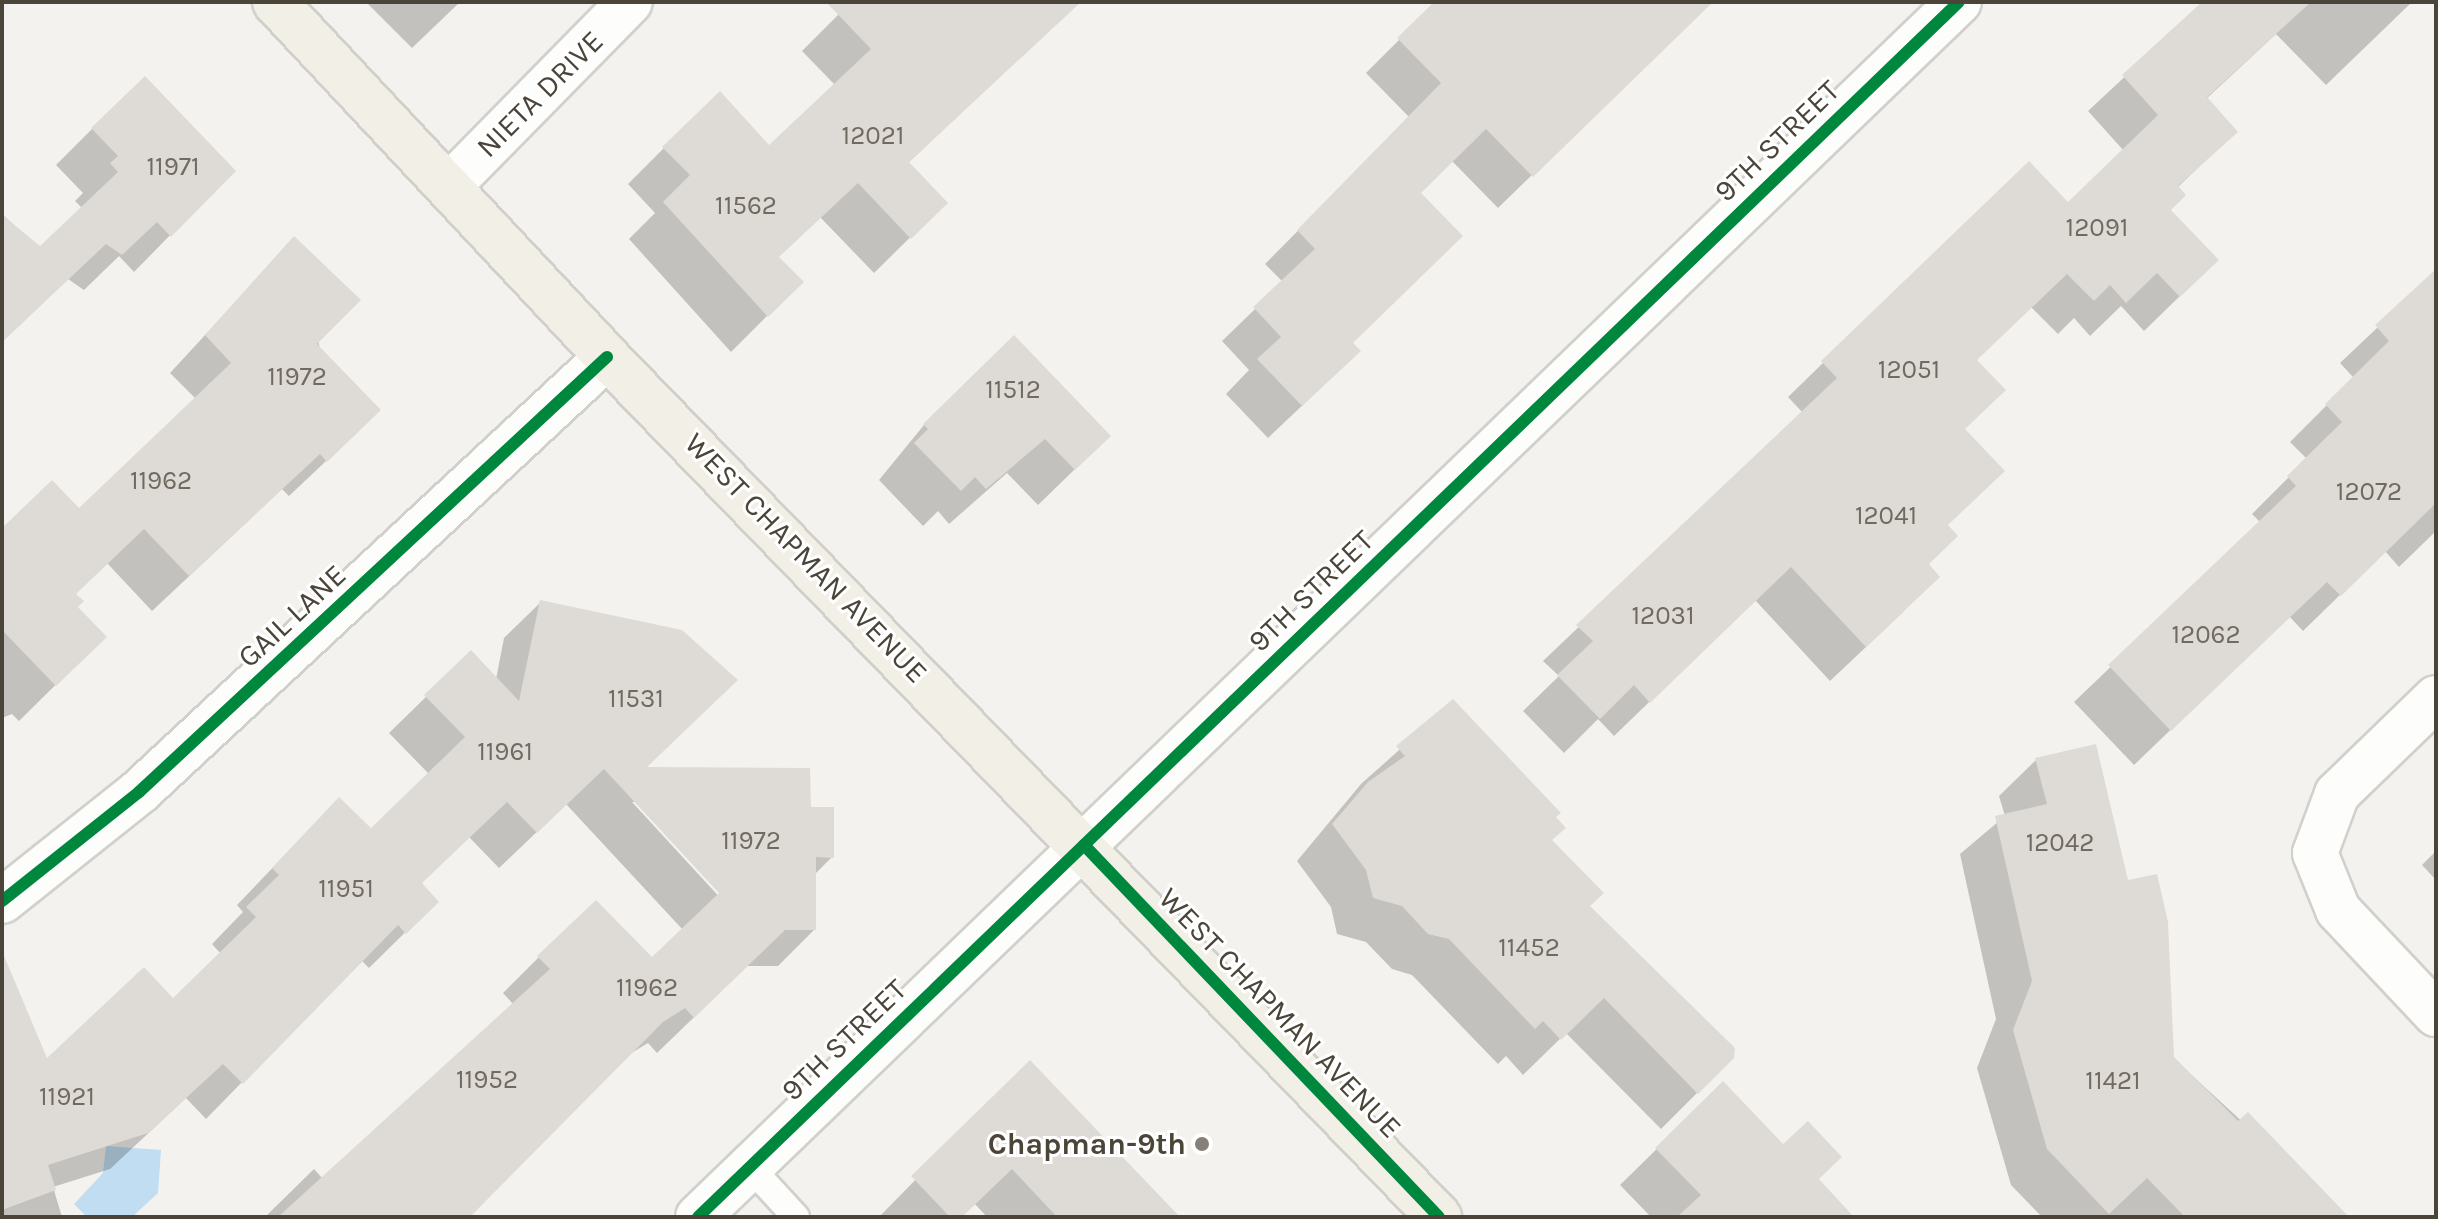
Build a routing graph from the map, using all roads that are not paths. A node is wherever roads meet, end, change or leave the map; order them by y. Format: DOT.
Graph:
graph roads {
  1 [pos="275,2"];
  2 [pos="630,2"];
  3 [pos="1959,2"];
  4 [pos="449,186"];
  5 [pos="607,357"];
  6 [pos="2436,698"];
  7 [pos="1084,845"];
  8 [pos="2,901"];
  9 [pos="2436,1014"];
  10 [pos="750,1167"];
  11 [pos="698,1217"];
  12 [pos="796,1217"];
  13 [pos="1439,1217"];
  1 -- 4 [label="main road, WEST CHAPMAN AVENUE"];
  2 -- 4 [label="street, NIETA DRIVE"];
  3 -- 7 [label="street, 9TH STREET"];
  4 -- 5 [label="main road, WEST CHAPMAN AVENUE"];
  5 -- 7 [label="main road, WEST CHAPMAN AVENUE"];
  5 -- 8 [label="street, GAIL LANE"];
  6 -- 9 [label="street"];
  7 -- 10 [label="street, 9TH STREET"];
  7 -- 13 [label="main road, WEST CHAPMAN AVENUE"];
  10 -- 11 [label="street, 9TH STREET"];
  10 -- 12 [label="lane"];
}
